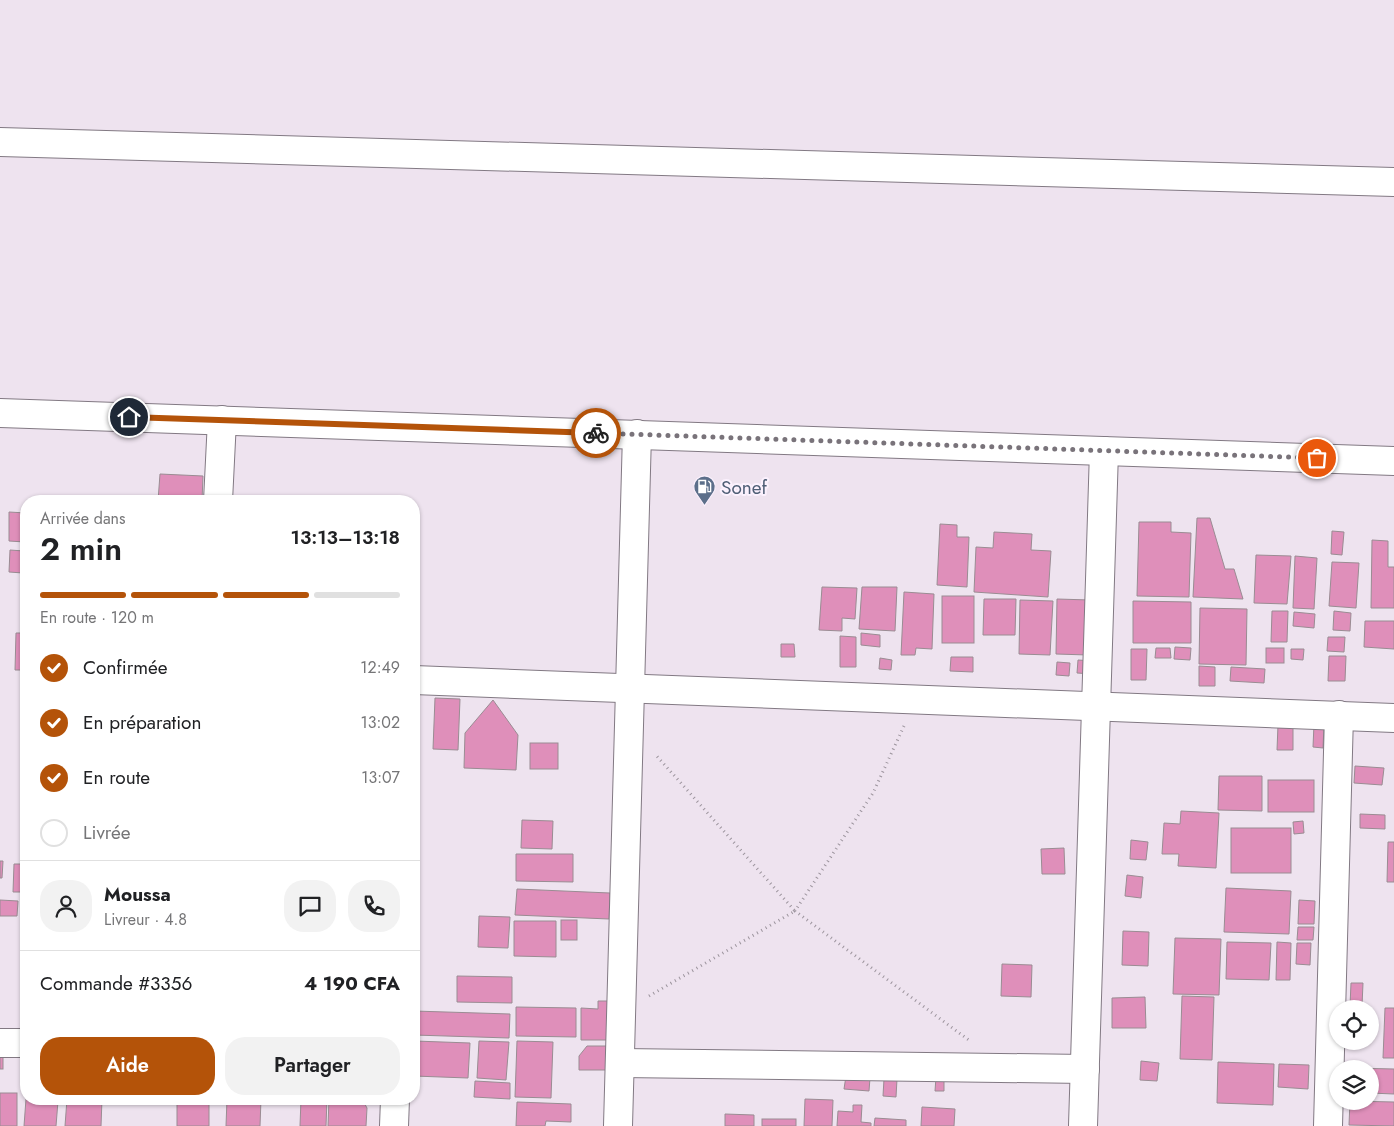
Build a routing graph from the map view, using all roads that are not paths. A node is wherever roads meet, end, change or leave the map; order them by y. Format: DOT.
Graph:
graph roads {
  1 [pos="0,142"];
  2 [pos="1394,182"];
  3 [pos="0,412"];
  4 [pos="222,420"];
  5 [pos="637,434"];
  6 [pos="1104,451"];
  7 [pos="1394,460"];
  8 [pos="218,495"];
  9 [pos="420,680"];
  10 [pos="630,688"];
  11 [pos="1096,706"];
  12 [pos="1339,715"];
  13 [pos="1394,718"];
  14 [pos="0,1042"];
  15 [pos="20,1043"];
  16 [pos="621,1063"];
  17 [pos="1085,1069"];
  18 [pos="395,1105"];
  19 [pos="394,1126"];
  20 [pos="618,1126"];
  21 [pos="1083,1126"];
  22 [pos="1328,1126"];
  1 -- 2 [label="street"];
  3 -- 4 [label="street"];
  4 -- 5 [label="street"];
  4 -- 8 [label="street"];
  5 -- 6 [label="street"];
  5 -- 10 [label="street"];
  6 -- 7 [label="street"];
  6 -- 11 [label="street"];
  9 -- 10 [label="street"];
  10 -- 11 [label="street"];
  10 -- 16 [label="street"];
  11 -- 12 [label="street"];
  11 -- 17 [label="street"];
  12 -- 13 [label="street"];
  12 -- 22 [label="street"];
  14 -- 15 [label="street"];
  16 -- 17 [label="street"];
  16 -- 20 [label="street"];
  17 -- 21 [label="street"];
  18 -- 19 [label="street"];
}
